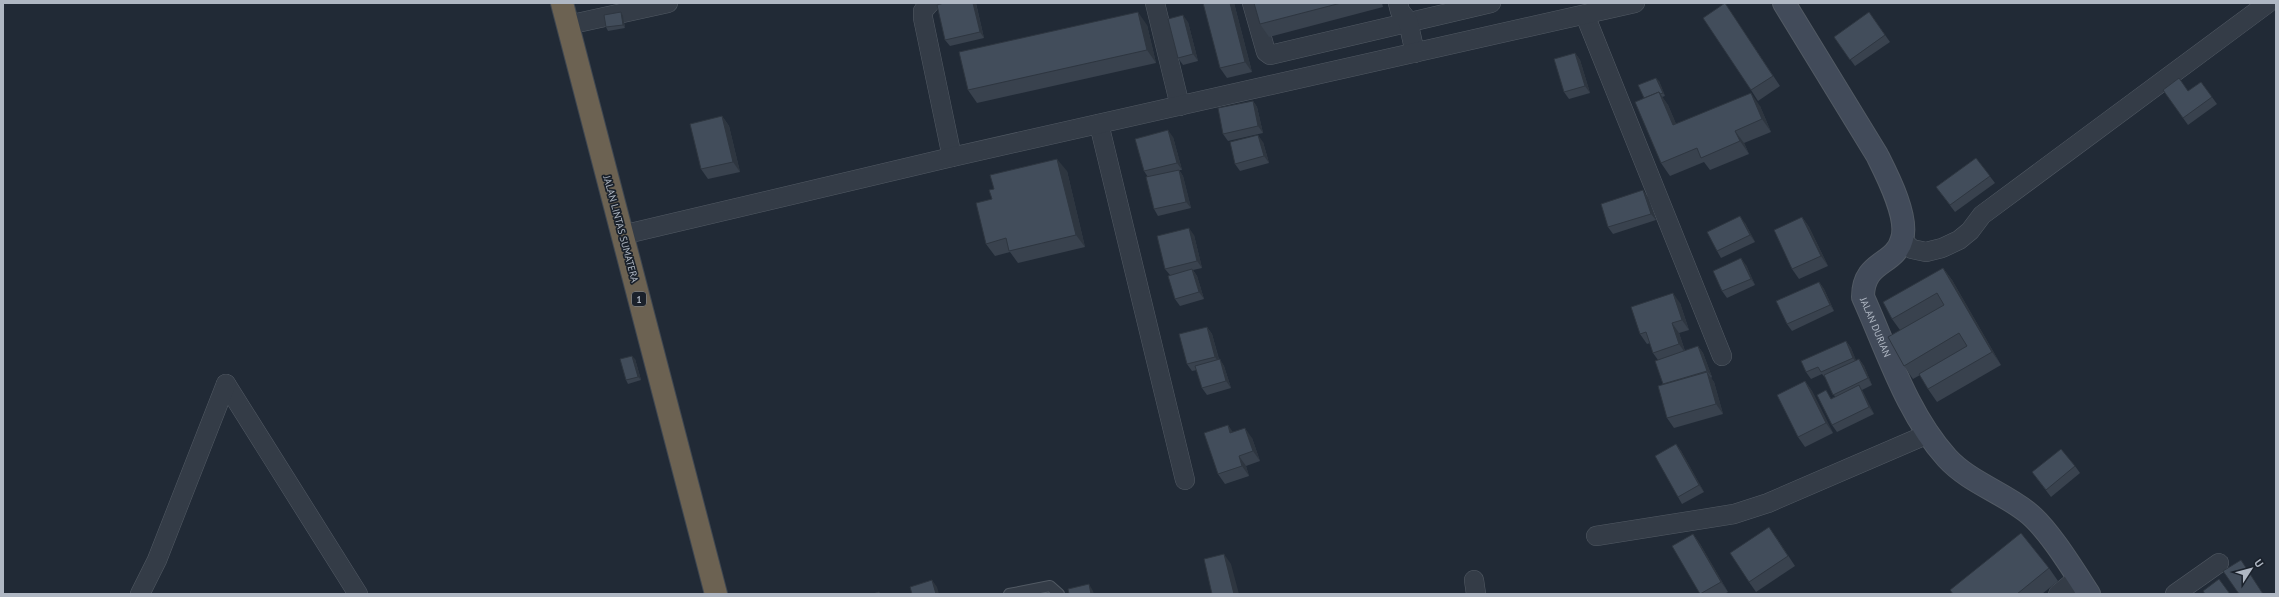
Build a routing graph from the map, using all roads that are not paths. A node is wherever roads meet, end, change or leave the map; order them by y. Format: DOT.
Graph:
graph roads {
  1 [pos="562,3"];
  2 [pos="668,3"];
  3 [pos="930,3"];
  4 [pos="1155,3"];
  5 [pos="1252,3"];
  6 [pos="1398,3"];
  7 [pos="1491,3"];
  8 [pos="1635,3"];
  9 [pos="1784,3"];
  10 [pos="2268,3"];
  11 [pos="1409,12"];
  12 [pos="1585,14"];
  13 [pos="568,25"];
  14 [pos="1415,53"];
  15 [pos="1180,106"];
  16 [pos="1099,124"];
  17 [pos="952,157"];
  18 [pos="622,235"];
  19 [pos="1902,240"];
  20 [pos="1722,356"];
  21 [pos="1928,434"];
  22 [pos="1185,480"];
  23 [pos="1596,536"];
  24 [pos="2218,564"];
  25 [pos="2084,586"];
  26 [pos="140,594"];
  27 [pos="358,594"];
  28 [pos="716,594"];
  29 [pos="1009,594"];
  30 [pos="1058,594"];
  31 [pos="2058,594"];
  32 [pos="2175,594"];
  1 -- 13 [label="highway, JALAN LINTAS SUMATERA / 1"];
  2 -- 13 [label="street"];
  3 -- 17 [label="street"];
  4 -- 15 [label="street"];
  5 -- 11 [label="street"];
  6 -- 11 [label="street"];
  7 -- 11 [label="street"];
  8 -- 12 [label="street"];
  9 -- 19 [label="street"];
  10 -- 19 [label="street"];
  11 -- 14 [label="street"];
  12 -- 14 [label="street"];
  12 -- 20 [label="street"];
  13 -- 18 [label="highway, JALAN LINTAS SUMATERA / 1"];
  14 -- 15 [label="street"];
  15 -- 16 [label="street"];
  16 -- 17 [label="street"];
  16 -- 22 [label="street"];
  17 -- 18 [label="street"];
  18 -- 28 [label="highway, JALAN LINTAS SUMATERA / 1"];
  19 -- 21 [label="street, JALAN DURIAN"];
  21 -- 23 [label="street"];
  21 -- 25 [label="street, JALAN DURIAN"];
  24 -- 32 [label="street"];
  25 -- 31 [label="street"];
  26 -- 27 [label="street"];
  29 -- 30 [label="lane"];
}
